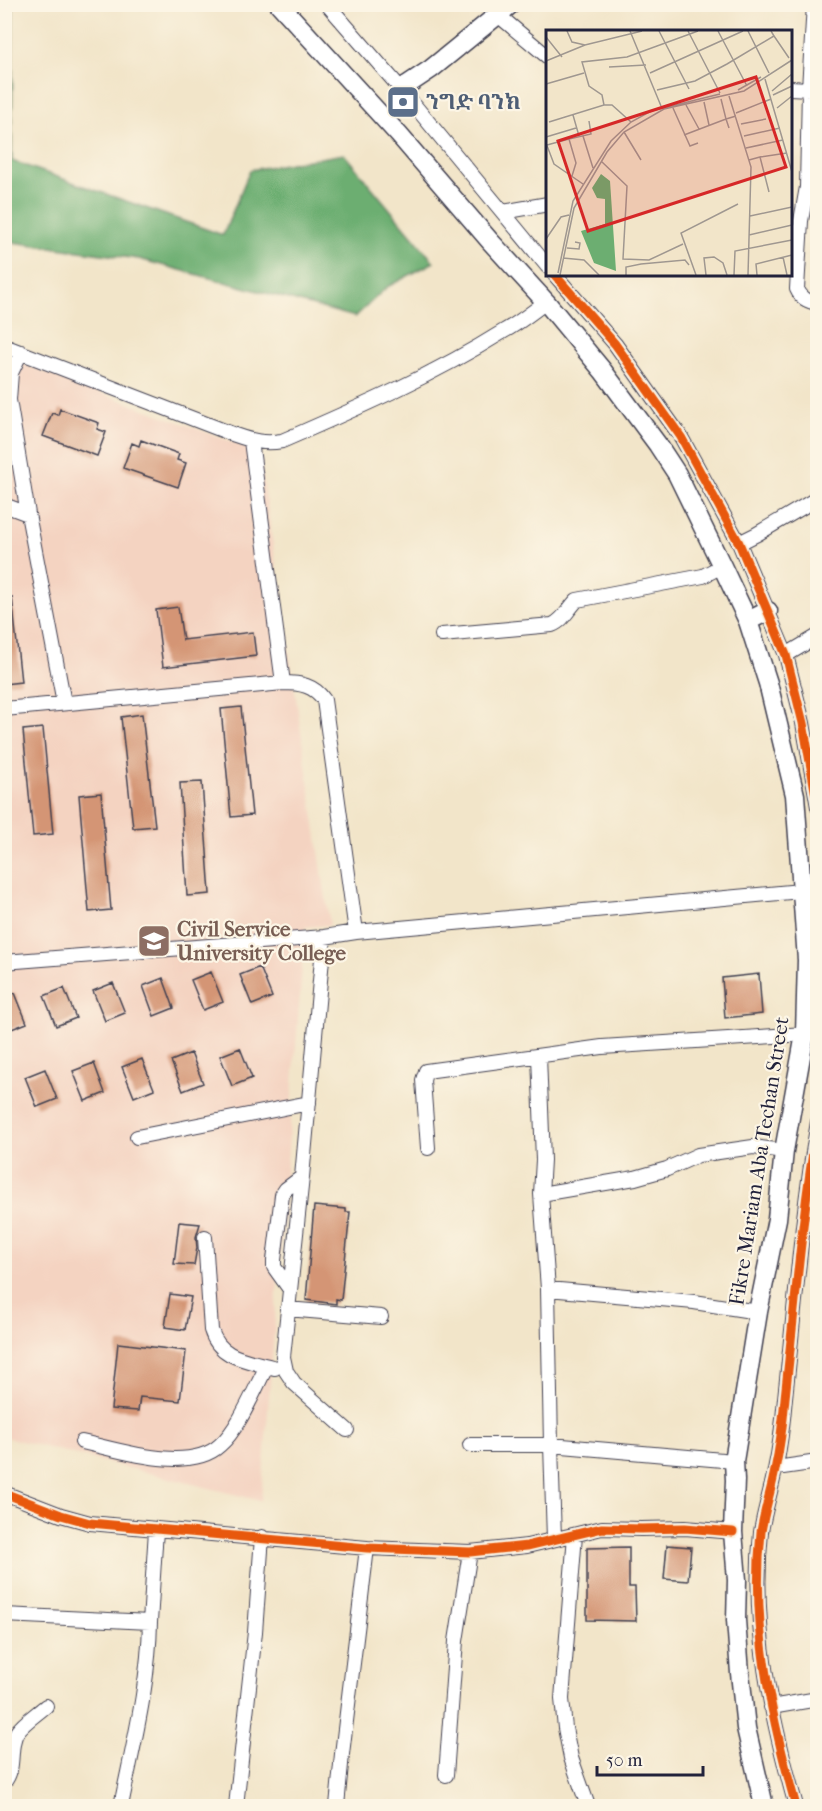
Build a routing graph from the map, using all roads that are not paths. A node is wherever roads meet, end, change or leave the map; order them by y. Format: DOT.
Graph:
graph roads {
  1 [pos="279,4"];
  2 [pos="327,4"];
  3 [pos="814,4"];
  4 [pos="504,10"];
  5 [pos="546,55"];
  6 [pos="792,88"];
  7 [pos="401,89"];
  8 [pos="810,89"];
  9 [pos="812,186"];
  10 [pos="546,204"];
  11 [pos="503,212"];
  12 [pos="796,221"];
  13 [pos="546,265"];
  14 [pos="556,276"];
  15 [pos="546,302"];
  16 [pos="818,303"];
  17 [pos="4,346"];
  18 [pos="21,352"];
  19 [pos="251,441"];
  20 [pos="818,498"];
  21 [pos="4,505"];
  22 [pos="28,514"];
  23 [pos="739,543"];
  24 [pos="722,566"];
  25 [pos="768,611"];
  26 [pos="748,621"];
  27 [pos="442,635"];
  28 [pos="818,636"];
  29 [pos="786,655"];
  30 [pos="283,683"];
  31 [pos="64,703"];
  32 [pos="4,709"];
  33 [pos="818,807"];
  34 [pos="801,891"];
  35 [pos="356,932"];
  36 [pos="324,937"];
  37 [pos="4,962"];
  38 [pos="805,1034"];
  39 [pos="539,1056"];
  40 [pos="309,1103"];
  41 [pos="818,1122"];
  42 [pos="136,1137"];
  43 [pos="428,1148"];
  44 [pos="784,1151"];
  45 [pos="541,1194"];
  46 [pos="205,1237"];
  47 [pos="548,1289"];
  48 [pos="287,1309"];
  49 [pos="758,1312"];
  50 [pos="381,1317"];
  51 [pos="267,1365"];
  52 [pos="286,1371"];
  53 [pos="347,1430"];
  54 [pos="82,1442"];
  55 [pos="470,1445"];
  56 [pos="551,1445"];
  57 [pos="734,1461"];
  58 [pos="818,1462"];
  59 [pos="776,1467"];
  60 [pos="4,1493"];
  61 [pos="156,1530"];
  62 [pos="733,1532"];
  63 [pos="575,1535"];
  64 [pos="262,1537"];
  65 [pos="554,1539"];
  66 [pos="367,1548"];
  67 [pos="470,1552"];
  68 [pos="4,1615"];
  69 [pos="150,1622"];
  70 [pos="818,1699"];
  71 [pos="46,1706"];
  72 [pos="771,1707"];
  73 [pos="446,1775"];
  74 [pos="4,1782"];
  75 [pos="122,1806"];
  76 [pos="236,1806"];
  77 [pos="337,1806"];
  78 [pos="588,1806"];
  79 [pos="764,1806"];
  80 [pos="796,1806"];
  1 -- 15 [label="main road, Fikre Mariam Aba Techan Street"];
  2 -- 7 [label="street"];
  3 -- 8 [label="street"];
  4 -- 5 [label="street"];
  4 -- 7 [label="main road"];
  6 -- 8 [label="street"];
  7 -- 11 [label="street"];
  8 -- 9 [label="street"];
  9 -- 12 [label="street"];
  10 -- 11 [label="street"];
  11 -- 13 [label="street"];
  12 -- 16 [label="street"];
  14 -- 23 [label="street"];
  15 -- 19 [label="street"];
  15 -- 24 [label="main road, Fikre Mariam Aba Techan Street"];
  17 -- 18 [label="street"];
  18 -- 19 [label="street"];
  18 -- 22 [label="street"];
  19 -- 30 [label="street"];
  20 -- 23 [label="street"];
  21 -- 22 [label="street"];
  22 -- 31 [label="street"];
  23 -- 25 [label="street"];
  24 -- 26 [label="main road, Fikre Mariam Aba Techan Street"];
  24 -- 27 [label="street"];
  25 -- 26 [label="main road"];
  25 -- 29 [label="street"];
  26 -- 34 [label="main road, Fikre Mariam Aba Techan Street"];
  28 -- 29 [label="street"];
  29 -- 33 [label="street"];
  30 -- 31 [label="street"];
  30 -- 35 [label="street"];
  31 -- 32 [label="street"];
  34 -- 35 [label="street"];
  34 -- 38 [label="main road, Fikre Mariam Aba Techan Street"];
  35 -- 36 [label="street"];
  36 -- 37 [label="street"];
  36 -- 40 [label="street"];
  38 -- 39 [label="street"];
  38 -- 44 [label="main road, Fikre Mariam Aba Techan Street"];
  39 -- 43 [label="street"];
  39 -- 45 [label="street"];
  40 -- 42 [label="street"];
  40 -- 48 [label="street"];
  41 -- 59 [label="street"];
  44 -- 45 [label="street"];
  44 -- 49 [label="main road, Fikre Mariam Aba Techan Street"];
  45 -- 47 [label="street"];
  46 -- 51 [label="street"];
  47 -- 49 [label="street"];
  47 -- 56 [label="street"];
  48 -- 50 [label="street"];
  48 -- 52 [label="street"];
  49 -- 57 [label="main road, Fikre Mariam Aba Techan Street"];
  51 -- 52 [label="street"];
  51 -- 54 [label="street"];
  52 -- 53 [label="street"];
  55 -- 56 [label="street"];
  56 -- 57 [label="street"];
  56 -- 65 [label="street"];
  57 -- 62 [label="main road, Fikre Mariam Aba Techan Street"];
  58 -- 59 [label="street"];
  59 -- 72 [label="street"];
  60 -- 61 [label="street"];
  61 -- 64 [label="street"];
  61 -- 69 [label="street"];
  62 -- 63 [label="street"];
  62 -- 79 [label="main road, Fikre Mariam Aba Techan Street"];
  63 -- 65 [label="street"];
  63 -- 78 [label="street"];
  64 -- 66 [label="street"];
  64 -- 76 [label="street"];
  65 -- 67 [label="street"];
  66 -- 67 [label="street"];
  66 -- 77 [label="street"];
  67 -- 73 [label="street"];
  68 -- 69 [label="street"];
  69 -- 75 [label="street"];
  70 -- 72 [label="street"];
  71 -- 74 [label="street"];
  72 -- 80 [label="street"];
}
